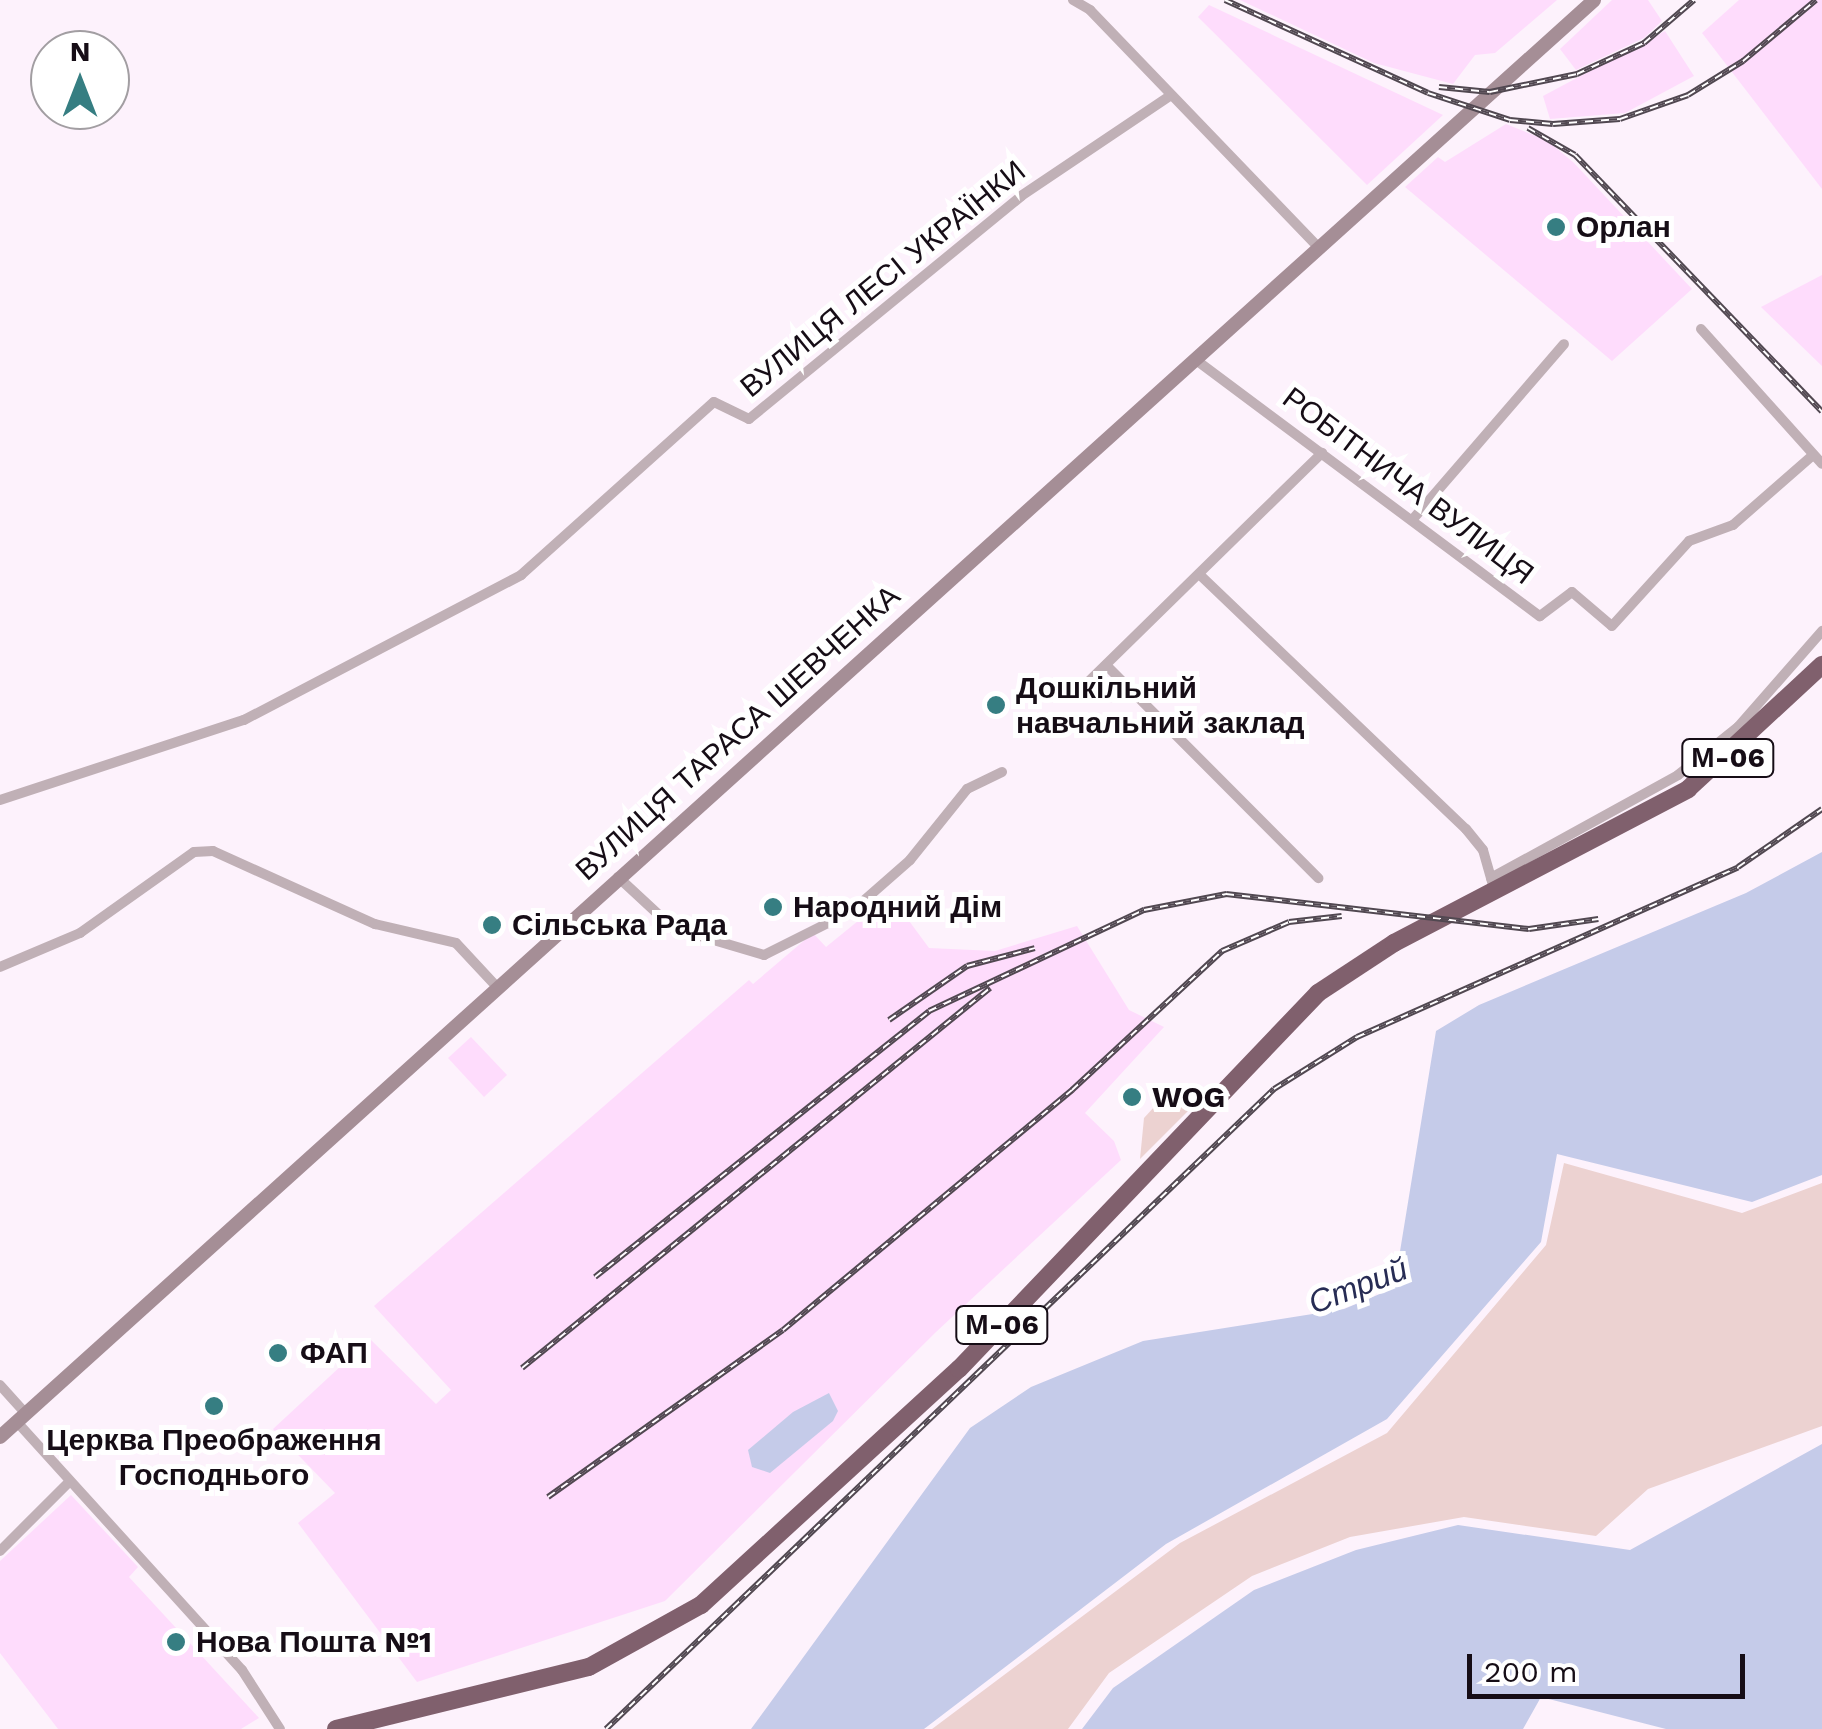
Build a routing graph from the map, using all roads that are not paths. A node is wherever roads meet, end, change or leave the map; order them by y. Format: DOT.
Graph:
graph roads {
  1 [pos="1073,0"];
  2 [pos="1594,0"];
  3 [pos="1170,96"];
  4 [pos="1319,248"];
  5 [pos="1701,328"];
  6 [pos="1564,344"];
  7 [pos="1196,360"];
  8 [pos="1322,453"];
  9 [pos="1813,455"];
  10 [pos="1822,464"];
  11 [pos="1414,519"];
  12 [pos="1200,574"];
  13 [pos="1822,631"];
  14 [pos="1106,665"];
  15 [pos="1822,665"];
  16 [pos="1085,685"];
  17 [pos="1002,772"];
  18 [pos="0,800"];
  19 [pos="618,877"];
  20 [pos="1318,878"];
  21 [pos="1493,886"];
  22 [pos="0,967"];
  23 [pos="496,986"];
  24 [pos="0,1385"];
  25 [pos="21,1418"];
  26 [pos="0,1437"];
  27 [pos="69,1482"];
  28 [pos="0,1550"];
  29 [pos="280,1729"];
  30 [pos="336,1729"];
  1 -- 3 [label="street"];
  2 -- 4 [label="street, ВУЛИЦЯ ТАРАСА ШЕВЧЕНКА"];
  3 -- 4 [label="street"];
  3 -- 18 [label="street, ВУЛИЦЯ ЛЕСІ УКРАЇНКИ"];
  4 -- 7 [label="street, ВУЛИЦЯ ТАРАСА ШЕВЧЕНКА"];
  5 -- 9 [label="street"];
  6 -- 11 [label="street"];
  7 -- 8 [label="street, РОБІТНИЧА ВУЛИЦЯ"];
  7 -- 19 [label="street, ВУЛИЦЯ ТАРАСА ШЕВЧЕНКА"];
  8 -- 11 [label="street, РОБІТНИЧА ВУЛИЦЯ"];
  8 -- 12 [label="street"];
  9 -- 10 [label="street"];
  9 -- 11 [label="street, РОБІТНИЧА ВУЛИЦЯ"];
  12 -- 14 [label="street"];
  12 -- 21 [label="street"];
  13 -- 21 [label="street"];
  14 -- 16 [label="street"];
  14 -- 20 [label="street"];
  15 -- 21 [label="highway, М-06"];
  17 -- 19 [label="street"];
  19 -- 23 [label="street, ВУЛИЦЯ ТАРАСА ШЕВЧЕНКА"];
  21 -- 30 [label="highway, М-06"];
  22 -- 23 [label="street"];
  23 -- 25 [label="street, ВУЛИЦЯ ТАРАСА ШЕВЧЕНКА"];
  24 -- 25 [label="street"];
  25 -- 26 [label="street, ВУЛИЦЯ ТАРАСА ШЕВЧЕНКА"];
  25 -- 27 [label="street"];
  27 -- 28 [label="street"];
  27 -- 29 [label="street"];
}
